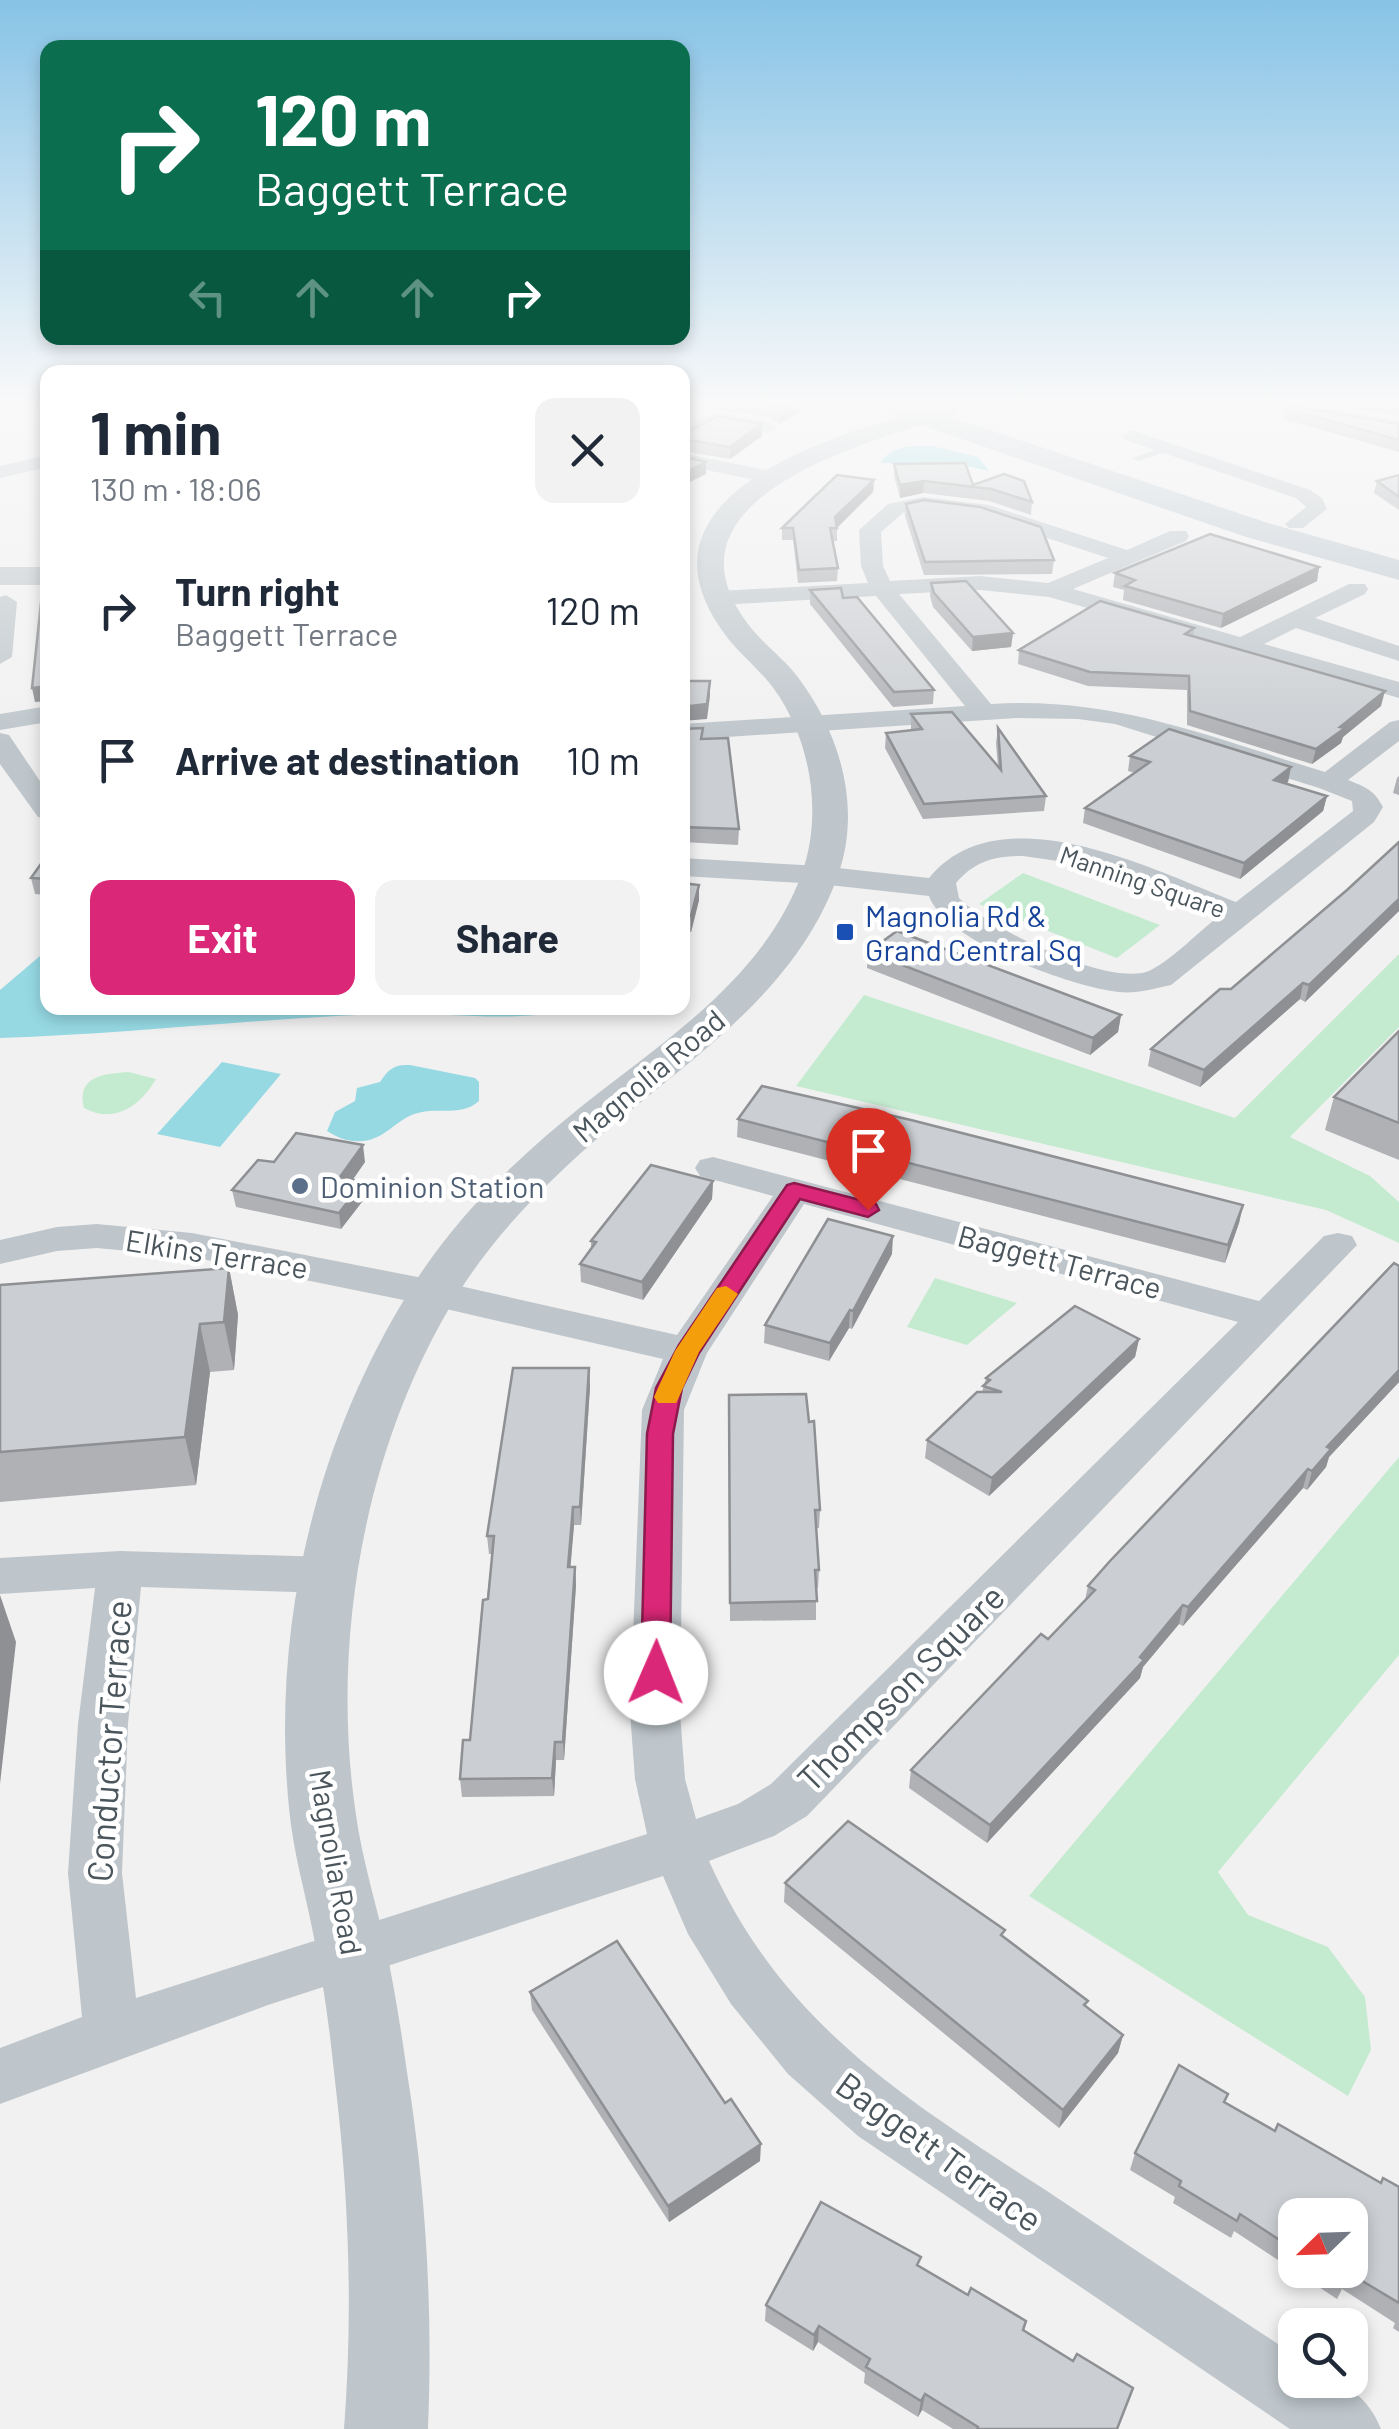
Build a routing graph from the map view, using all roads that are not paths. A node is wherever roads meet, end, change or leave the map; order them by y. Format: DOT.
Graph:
graph roads {
  1 [pos="727,519"];
  2 [pos="882,519"];
  3 [pos="1012,519"];
  4 [pos="1228,519"];
  5 [pos="1281,519"];
  6 [pos="1303,519"];
  7 [pos="1296,524"];
  8 [pos="1178,536"];
  9 [pos="1399,554"];
  10 [pos="1130,558"];
  11 [pos="1399,570"];
  12 [pos="40,578"];
  13 [pos="882,588"];
  14 [pos="3,589"];
  15 [pos="1356,589"];
  16 [pos="1051,590"];
  17 [pos="700,599"];
  18 [pos="1293,619"];
  19 [pos="1242,645"];
  20 [pos="1399,654"];
  21 [pos="0,657"];
  22 [pos="1399,690"];
  23 [pos="984,712"];
  24 [pos="40,715"];
  25 [pos="0,722"];
  26 [pos="812,724"];
  27 [pos="1399,728"];
  28 [pos="690,732"];
  29 [pos="0,740"];
  30 [pos="1329,782"];
  31 [pos="40,802"];
  32 [pos="690,867"];
  33 [pos="820,875"];
  34 [pos="940,888"];
  35 [pos="1241,914"];
  36 [pos="714,1168"];
  37 [pos="794,1190"];
  38 [pos="1338,1245"];
  39 [pos="0,1252"];
  40 [pos="433,1293"];
  41 [pos="1268,1317"];
  42 [pos="687,1351"];
  43 [pos="120,1568"];
  44 [pos="328,1575"];
  45 [pos="0,1576"];
  46 [pos="677,1848"];
  47 [pos="352,1954"];
  48 [pos="112,2032"];
  49 [pos="0,2076"];
  50 [pos="386,2429"];
  51 [pos="1348,2429"];
  1 -- 17 [label="street, Magnolia Road"];
  2 -- 13 [label="street"];
  3 -- 10 [label="street"];
  4 -- 11 [label="main road"];
  5 -- 7 [label="main road"];
  6 -- 7 [label="street"];
  7 -- 9 [label="main road"];
  8 -- 10 [label="street"];
  10 -- 16 [label="street"];
  12 -- 14 [label="street"];
  13 -- 16 [label="street"];
  13 -- 17 [label="street"];
  13 -- 23 [label="street"];
  14 -- 21 [label="street"];
  15 -- 18 [label="street"];
  16 -- 19 [label="street"];
  17 -- 26 [label="street, Magnolia Road"];
  18 -- 19 [label="street"];
  18 -- 20 [label="street"];
  19 -- 22 [label="street"];
  23 -- 26 [label="street, Manning Square"];
  23 -- 30 [label="street, Manning Square"];
  24 -- 25 [label="street"];
  26 -- 28 [label="street, Manning Square"];
  26 -- 33 [label="street, Magnolia Road"];
  27 -- 30 [label="street"];
  29 -- 31 [label="street"];
  30 -- 35 [label="street, Manning Square"];
  32 -- 33 [label="street"];
  33 -- 34 [label="street"];
  33 -- 40 [label="street, Magnolia Road"];
  34 -- 35 [label="street, Manning Square"];
  34 -- 35 [label="street, Manning Square"];
  36 -- 37 [label="street, Baggett Terrace"];
  37 -- 41 [label="street, Baggett Terrace"];
  37 -- 42 [label="street, Baggett Terrace"];
  38 -- 41 [label="street, Thompson Square"];
  39 -- 40 [label="street, Elkins Terrace"];
  40 -- 42 [label="street"];
  40 -- 44 [label="street, Magnolia Road"];
  41 -- 46 [label="street, Thompson Square"];
  42 -- 46 [label="street, Baggett Terrace"];
  43 -- 44 [label="street"];
  43 -- 45 [label="street"];
  43 -- 48 [label="street, Conductor Terrace"];
  44 -- 47 [label="street, Magnolia Road"];
  46 -- 47 [label="street, Thompson Square"];
  46 -- 51 [label="street, Baggett Terrace"];
  47 -- 48 [label="street, Thompson Square"];
  47 -- 50 [label="street, Magnolia Road"];
  48 -- 49 [label="street, Thompson Square"];
}
